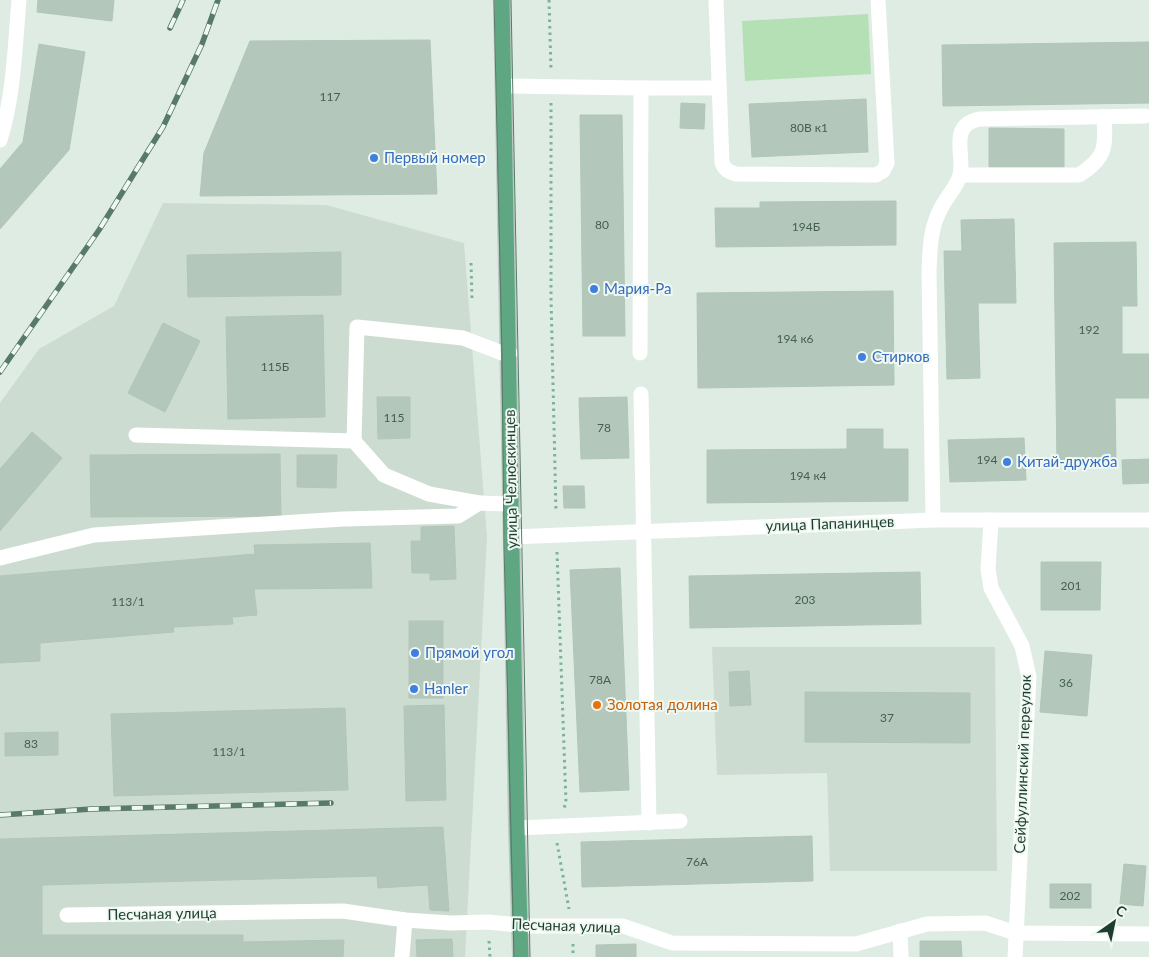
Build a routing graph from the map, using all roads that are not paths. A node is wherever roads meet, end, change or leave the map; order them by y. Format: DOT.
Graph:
graph roads {
  1 [pos="19,0"];
  2 [pos="502,0"];
  3 [pos="716,0"];
  4 [pos="878,0"];
  5 [pos="504,86"];
  6 [pos="641,88"];
  7 [pos="719,88"];
  8 [pos="1145,116"];
  9 [pos="1104,117"];
  10 [pos="0,140"];
  11 [pos="960,175"];
  12 [pos="510,353"];
  13 [pos="640,353"];
  14 [pos="641,394"];
  15 [pos="136,436"];
  16 [pos="354,441"];
  17 [pos="479,503"];
  18 [pos="511,504"];
  19 [pos="932,520"];
  20 [pos="991,520"];
  21 [pos="1149,520"];
  22 [pos="643,532"];
  23 [pos="512,537"];
  24 [pos="0,558"];
  25 [pos="680,821"];
  26 [pos="649,823"];
  27 [pos="517,828"];
  28 [pos="67,915"];
  29 [pos="405,920"];
  30 [pos="520,925"];
  31 [pos="900,932"];
  32 [pos="1016,933"];
  33 [pos="1149,934"];
  34 [pos="672,950"];
  35 [pos="402,957"];
  36 [pos="522,957"];
  37 [pos="900,957"];
  38 [pos="1015,957"];
  1 -- 10 [label="street"];
  2 -- 5 [label="main road, улица Челюскинцев"];
  3 -- 7 [label="street"];
  4 -- 7 [label="street"];
  5 -- 6 [label="street"];
  5 -- 12 [label="main road, улица Челюскинцев"];
  6 -- 7 [label="street"];
  6 -- 13 [label="street"];
  8 -- 9 [label="street"];
  9 -- 11 [label="street"];
  9 -- 11 [label="street"];
  11 -- 19 [label="street"];
  12 -- 16 [label="street"];
  12 -- 18 [label="main road, улица Челюскинцев"];
  14 -- 22 [label="street"];
  15 -- 16 [label="street"];
  16 -- 17 [label="street"];
  17 -- 18 [label="street"];
  17 -- 24 [label="street"];
  18 -- 23 [label="main road, улица Челюскинцев"];
  19 -- 20 [label="street, улица Папанинцев"];
  19 -- 22 [label="street, улица Папанинцев"];
  20 -- 21 [label="street, улица Папанинцев"];
  20 -- 32 [label="street, Сейфуллинский переулок"];
  22 -- 23 [label="street, улица Папанинцев"];
  22 -- 26 [label="street"];
  23 -- 27 [label="main road, улица Челюскинцев"];
  25 -- 26 [label="street"];
  26 -- 27 [label="street"];
  27 -- 30 [label="main road, улица Челюскинцев"];
  28 -- 29 [label="street, Песчаная улица"];
  29 -- 30 [label="street, Песчаная улица"];
  29 -- 35 [label="street"];
  30 -- 34 [label="street, Песчаная улица"];
  30 -- 36 [label="main road, улица Челюскинцев"];
  31 -- 32 [label="street, Песчаная улица"];
  31 -- 34 [label="street, Песчаная улица"];
  31 -- 37 [label="street"];
  32 -- 33 [label="street, Песчаная улица"];
  32 -- 38 [label="street, Сейфуллинский переулок"];
}
